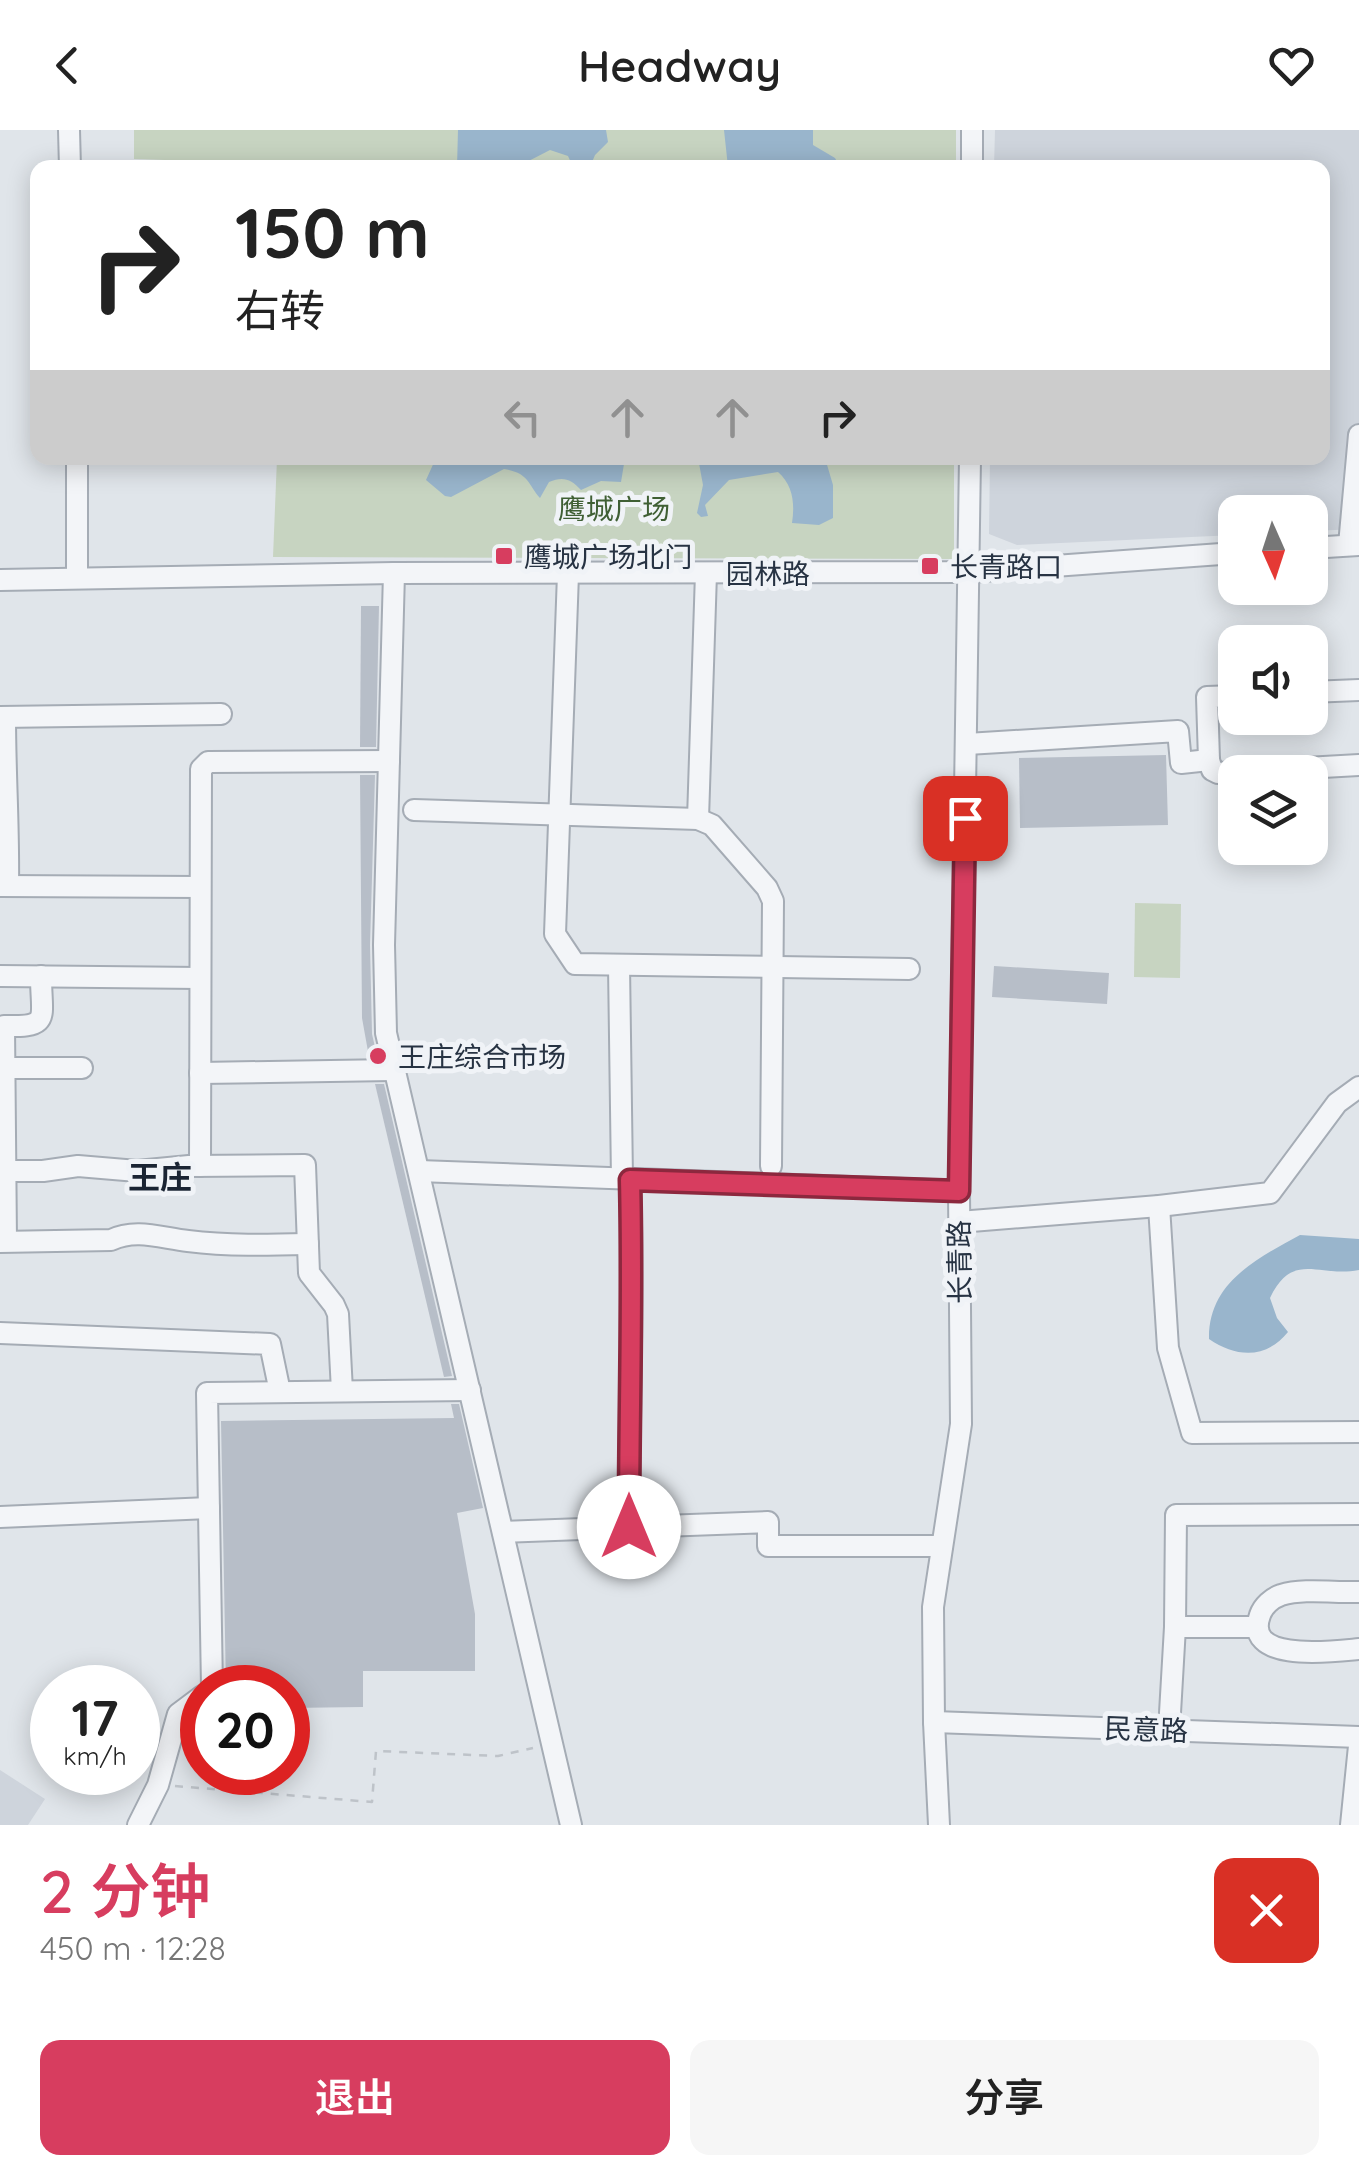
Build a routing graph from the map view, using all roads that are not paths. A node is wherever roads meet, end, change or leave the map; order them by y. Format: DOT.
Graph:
graph roads {
  1 [pos="69,130"];
  2 [pos="972,130"];
  3 [pos="70,160"];
  4 [pos="972,160"];
  5 [pos="1359,435"];
  6 [pos="77,465"];
  7 [pos="970,465"];
  8 [pos="1354,545"];
  9 [pos="1328,547"];
  10 [pos="1218,555"];
  11 [pos="970,572"];
  12 [pos="394,574"];
  13 [pos="568,574"];
  14 [pos="706,574"];
  15 [pos="77,578"];
  16 [pos="0,580"];
  17 [pos="1359,690"];
  18 [pos="1328,691"];
  19 [pos="1218,697"];
  20 [pos="221,714"];
  21 [pos="2,717"];
  22 [pos="967,744"];
  23 [pos="1210,760"];
  24 [pos="389,761"];
  25 [pos="1359,765"];
  26 [pos="414,810"];
  27 [pos="560,814"];
  28 [pos="698,819"];
  29 [pos="4,886"];
  30 [pos="200,887"];
  31 [pos="618,965"];
  32 [pos="772,967"];
  33 [pos="909,968"];
  34 [pos="0,976"];
  35 [pos="41,976"];
  36 [pos="200,978"];
  37 [pos="2,1068"];
  38 [pos="82,1068"];
  39 [pos="392,1070"];
  40 [pos="200,1073"];
  41 [pos="1359,1086"];
  42 [pos="200,1166"];
  43 [pos="772,1166"];
  44 [pos="2,1171"];
  45 [pos="419,1171"];
  46 [pos="626,1179"];
  47 [pos="959,1191"];
  48 [pos="1159,1206"];
  49 [pos="959,1222"];
  50 [pos="3,1242"];
  51 [pos="308,1244"];
  52 [pos="0,1333"];
  53 [pos="470,1390"];
  54 [pos="342,1391"];
  55 [pos="280,1392"];
  56 [pos="1359,1432"];
  57 [pos="209,1508"];
  58 [pos="1359,1514"];
  59 [pos="0,1517"];
  60 [pos="629,1527"];
  61 [pos="502,1532"];
  62 [pos="942,1546"];
  63 [pos="1359,1592"];
  64 [pos="1175,1627"];
  65 [pos="1258,1627"];
  66 [pos="1359,1649"];
  67 [pos="212,1665"];
  68 [pos="180,1712"];
  69 [pos="934,1722"];
  70 [pos="1169,1730"];
  71 [pos="1359,1737"];
  72 [pos="1359,1746"];
  73 [pos="138,1825"];
  74 [pos="571,1825"];
  75 [pos="940,1825"];
  76 [pos="1351,1825"];
  1 -- 3 [label="street"];
  2 -- 4 [label="street"];
  5 -- 8 [label="street"];
  6 -- 15 [label="street"];
  7 -- 11 [label="street, 长青路"];
  8 -- 9 [label="street"];
  10 -- 11 [label="street, 园林路"];
  11 -- 14 [label="street, 园林路"];
  11 -- 22 [label="street, 长青路"];
  12 -- 13 [label="street, 园林路"];
  12 -- 15 [label="street, 园林路"];
  12 -- 24 [label="street"];
  13 -- 14 [label="street, 园林路"];
  13 -- 27 [label="street"];
  14 -- 28 [label="street"];
  15 -- 16 [label="street, 园林路"];
  17 -- 18 [label="street"];
  19 -- 23 [label="street"];
  20 -- 21 [label="street"];
  21 -- 29 [label="street"];
  22 -- 23 [label="street"];
  22 -- 47 [label="street, 长青路"];
  23 -- 25 [label="street"];
  24 -- 30 [label="street"];
  24 -- 45 [label="street"];
  26 -- 27 [label="street"];
  27 -- 28 [label="street"];
  27 -- 31 [label="street"];
  28 -- 32 [label="street"];
  29 -- 30 [label="street"];
  30 -- 36 [label="street"];
  31 -- 32 [label="street"];
  31 -- 46 [label="street"];
  32 -- 33 [label="street"];
  32 -- 43 [label="street"];
  34 -- 35 [label="street"];
  35 -- 36 [label="street"];
  35 -- 37 [label="street"];
  36 -- 40 [label="street"];
  37 -- 38 [label="street"];
  37 -- 44 [label="street"];
  39 -- 40 [label="street"];
  40 -- 42 [label="street"];
  41 -- 48 [label="street"];
  42 -- 44 [label="street"];
  42 -- 51 [label="street"];
  44 -- 50 [label="street"];
  45 -- 46 [label="street"];
  45 -- 53 [label="street"];
  46 -- 47 [label="street"];
  46 -- 60 [label="street"];
  47 -- 49 [label="street, 长青路"];
  48 -- 49 [label="street"];
  48 -- 56 [label="street"];
  49 -- 62 [label="street, 长青路"];
  50 -- 51 [label="street"];
  51 -- 54 [label="street"];
  52 -- 55 [label="street"];
  53 -- 54 [label="street"];
  53 -- 61 [label="street"];
  54 -- 55 [label="street"];
  55 -- 57 [label="street"];
  57 -- 59 [label="street"];
  57 -- 67 [label="street"];
  58 -- 64 [label="street"];
  60 -- 61 [label="street"];
  60 -- 62 [label="street"];
  61 -- 74 [label="street"];
  62 -- 69 [label="street, 长青路"];
  63 -- 65 [label="street"];
  64 -- 65 [label="street"];
  64 -- 70 [label="street"];
  65 -- 66 [label="street"];
  68 -- 73 [label="street"];
  69 -- 70 [label="street, 民意路"];
  69 -- 75 [label="street, 长青路"];
  70 -- 71 [label="street, 民意路"];
  72 -- 76 [label="street"];
}
